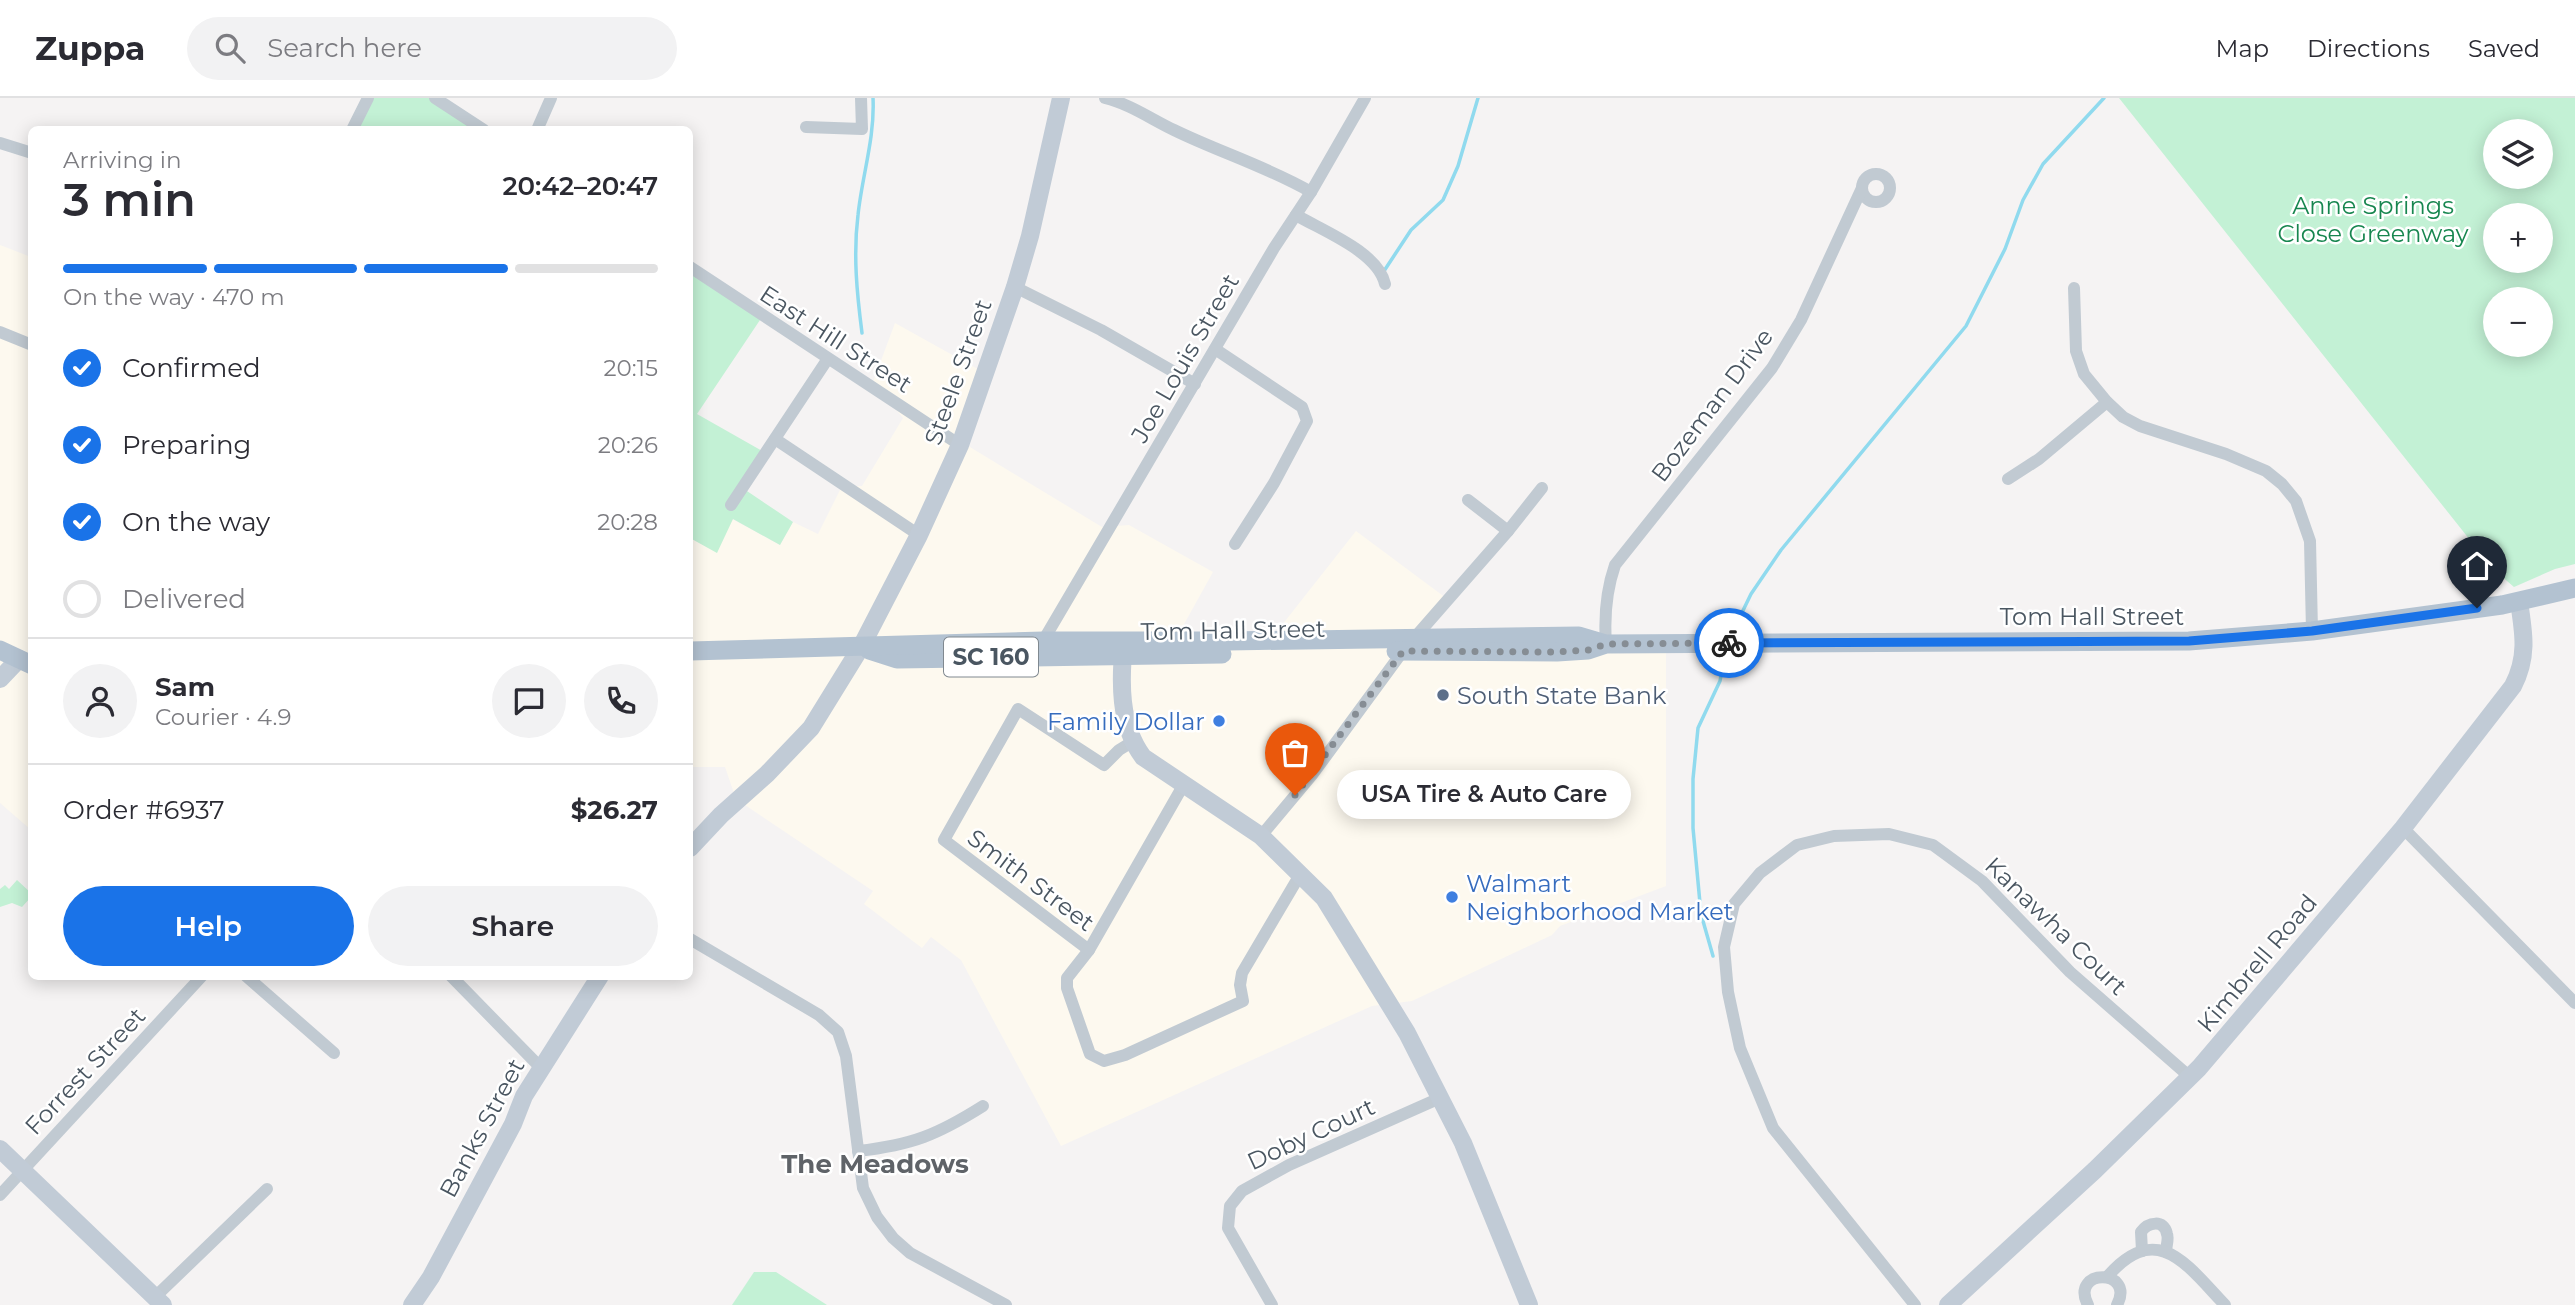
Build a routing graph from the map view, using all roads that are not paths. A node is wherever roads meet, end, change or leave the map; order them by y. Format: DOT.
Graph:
graph roads {
  1 [pos="369,98"];
  2 [pos="435,98"];
  3 [pos="551,98"];
  4 [pos="861,98"];
  5 [pos="1061,98"];
  6 [pos="1105,98"];
  7 [pos="1365,98"];
  8 [pos="354,126"];
  9 [pos="478,126"];
  10 [pos="539,126"];
  11 [pos="806,127"];
  12 [pos="0,143"];
  13 [pos="28,152"];
  14 [pos="1862,188"];
  15 [pos="1311,192"];
  16 [pos="1296,215"];
  17 [pos="693,269"];
  18 [pos="1385,284"];
  19 [pos="1014,287"];
  20 [pos="2074,288"];
  21 [pos="0,332"];
  22 [pos="28,343"];
  23 [pos="1214,349"];
  24 [pos="827,359"];
  25 [pos="1195,384"];
  26 [pos="2107,402"];
  27 [pos="775,439"];
  28 [pos="960,445"];
  29 [pos="2008,479"];
  30 [pos="1542,488"];
  31 [pos="1468,500"];
  32 [pos="731,505"];
  33 [pos="1508,531"];
  34 [pos="919,535"];
  35 [pos="1235,544"];
  36 [pos="2575,588"];
  37 [pos="2519,603"];
  38 [pos="2312,631"];
  39 [pos="1044,641"];
  40 [pos="1606,644"];
  41 [pos="1409,645"];
  42 [pos="861,647"];
  43 [pos="0,650"];
  44 [pos="1123,650"];
  45 [pos="693,651"];
  46 [pos="25,662"];
  47 [pos="0,679"];
  48 [pos="1132,742"];
  49 [pos="1184,784"];
  50 [pos="2403,828"];
  51 [pos="1261,836"];
  52 [pos="693,845"];
  53 [pos="1300,873"];
  54 [pos="693,941"];
  55 [pos="1089,950"];
  56 [pos="198,980"];
  57 [pos="251,980"];
  58 [pos="455,980"];
  59 [pos="597,980"];
  60 [pos="2575,1003"];
  61 [pos="334,1053"];
  62 [pos="541,1068"];
  63 [pos="2190,1077"];
  64 [pos="1440,1098"];
  65 [pos="983,1106"];
  66 [pos="0,1149"];
  67 [pos="858,1152"];
  68 [pos="22,1171"];
  69 [pos="267,1189"];
  70 [pos="0,1195"];
  71 [pos="2142,1251"];
  72 [pos="2165,1252"];
  73 [pos="2107,1277"];
  74 [pos="159,1301"];
  75 [pos="415,1304"];
  76 [pos="1006,1305"];
  77 [pos="1272,1305"];
  78 [pos="1529,1305"];
  79 [pos="1915,1305"];
  80 [pos="1948,1305"];
  81 [pos="2088,1305"];
  82 [pos="2117,1305"];
  83 [pos="2225,1305"];
  1 -- 8 [label="street"];
  2 -- 9 [label="street"];
  3 -- 10 [label="street"];
  4 -- 11 [label="street"];
  5 -- 19 [label="street, Steele Street"];
  6 -- 15 [label="street"];
  7 -- 15 [label="street, Joe Louis Street"];
  12 -- 13 [label="street"];
  14 -- 40 [label="street, Bozeman Drive"];
  15 -- 16 [label="street, Joe Louis Street"];
  16 -- 18 [label="street"];
  16 -- 23 [label="street, Joe Louis Street"];
  17 -- 24 [label="street, East Hill Street"];
  19 -- 25 [label="street"];
  19 -- 28 [label="street, Steele Street"];
  20 -- 26 [label="street"];
  21 -- 22 [label="street"];
  23 -- 25 [label="street, Joe Louis Street"];
  23 -- 35 [label="street"];
  24 -- 27 [label="street"];
  24 -- 28 [label="street, East Hill Street"];
  25 -- 39 [label="street, Joe Louis Street"];
  26 -- 29 [label="street"];
  26 -- 38 [label="street"];
  27 -- 32 [label="street"];
  27 -- 34 [label="street"];
  28 -- 34 [label="street, Steele Street"];
  30 -- 33 [label="street"];
  31 -- 33 [label="street"];
  33 -- 41 [label="street"];
  34 -- 42 [label="street, Steele Street"];
  36 -- 37 [label="main road, Tom Hall Street / SC 160"];
  37 -- 38 [label="main road, Tom Hall Street / SC 160"];
  37 -- 50 [label="street, Kimbrell Road"];
  38 -- 40 [label="main road, Tom Hall Street / SC 160"];
  39 -- 42 [label="main road, Tom Hall Street / SC 160"];
  39 -- 44 [label="main road, Tom Hall Street / SC 160"];
  40 -- 41 [label="main road, Tom Hall Street / SC 160"];
  41 -- 44 [label="main road, Tom Hall Street / SC 160"];
  41 -- 51 [label="street"];
  42 -- 44 [label="main road, Tom Hall Street / SC 160"];
  42 -- 45 [label="main road, Tom Hall Street / SC 160"];
  42 -- 52 [label="street"];
  43 -- 46 [label="main road"];
  44 -- 48 [label="street"];
  46 -- 47 [label="street"];
  48 -- 49 [label="street"];
  48 -- 55 [label="street, Smith Street"];
  49 -- 51 [label="street"];
  49 -- 55 [label="street"];
  50 -- 60 [label="street"];
  50 -- 63 [label="street, Kimbrell Road"];
  51 -- 53 [label="street"];
  53 -- 55 [label="street"];
  53 -- 64 [label="street"];
  54 -- 67 [label="street"];
  56 -- 68 [label="street, Forrest Street"];
  57 -- 61 [label="street"];
  58 -- 62 [label="street"];
  59 -- 62 [label="street, Banks Street"];
  62 -- 75 [label="street, Banks Street"];
  63 -- 79 [label="street, Kanawha Court"];
  63 -- 80 [label="street, Kimbrell Road"];
  64 -- 77 [label="street, Doby Court"];
  64 -- 78 [label="street"];
  65 -- 67 [label="street"];
  66 -- 68 [label="street"];
  67 -- 76 [label="street"];
  68 -- 70 [label="street, Forrest Street"];
  68 -- 74 [label="street"];
  69 -- 74 [label="street"];
  71 -- 72 [label="street"];
  71 -- 72 [label="street"];
  71 -- 73 [label="street"];
  72 -- 83 [label="street"];
  73 -- 81 [label="street"];
  73 -- 82 [label="street"];
}
